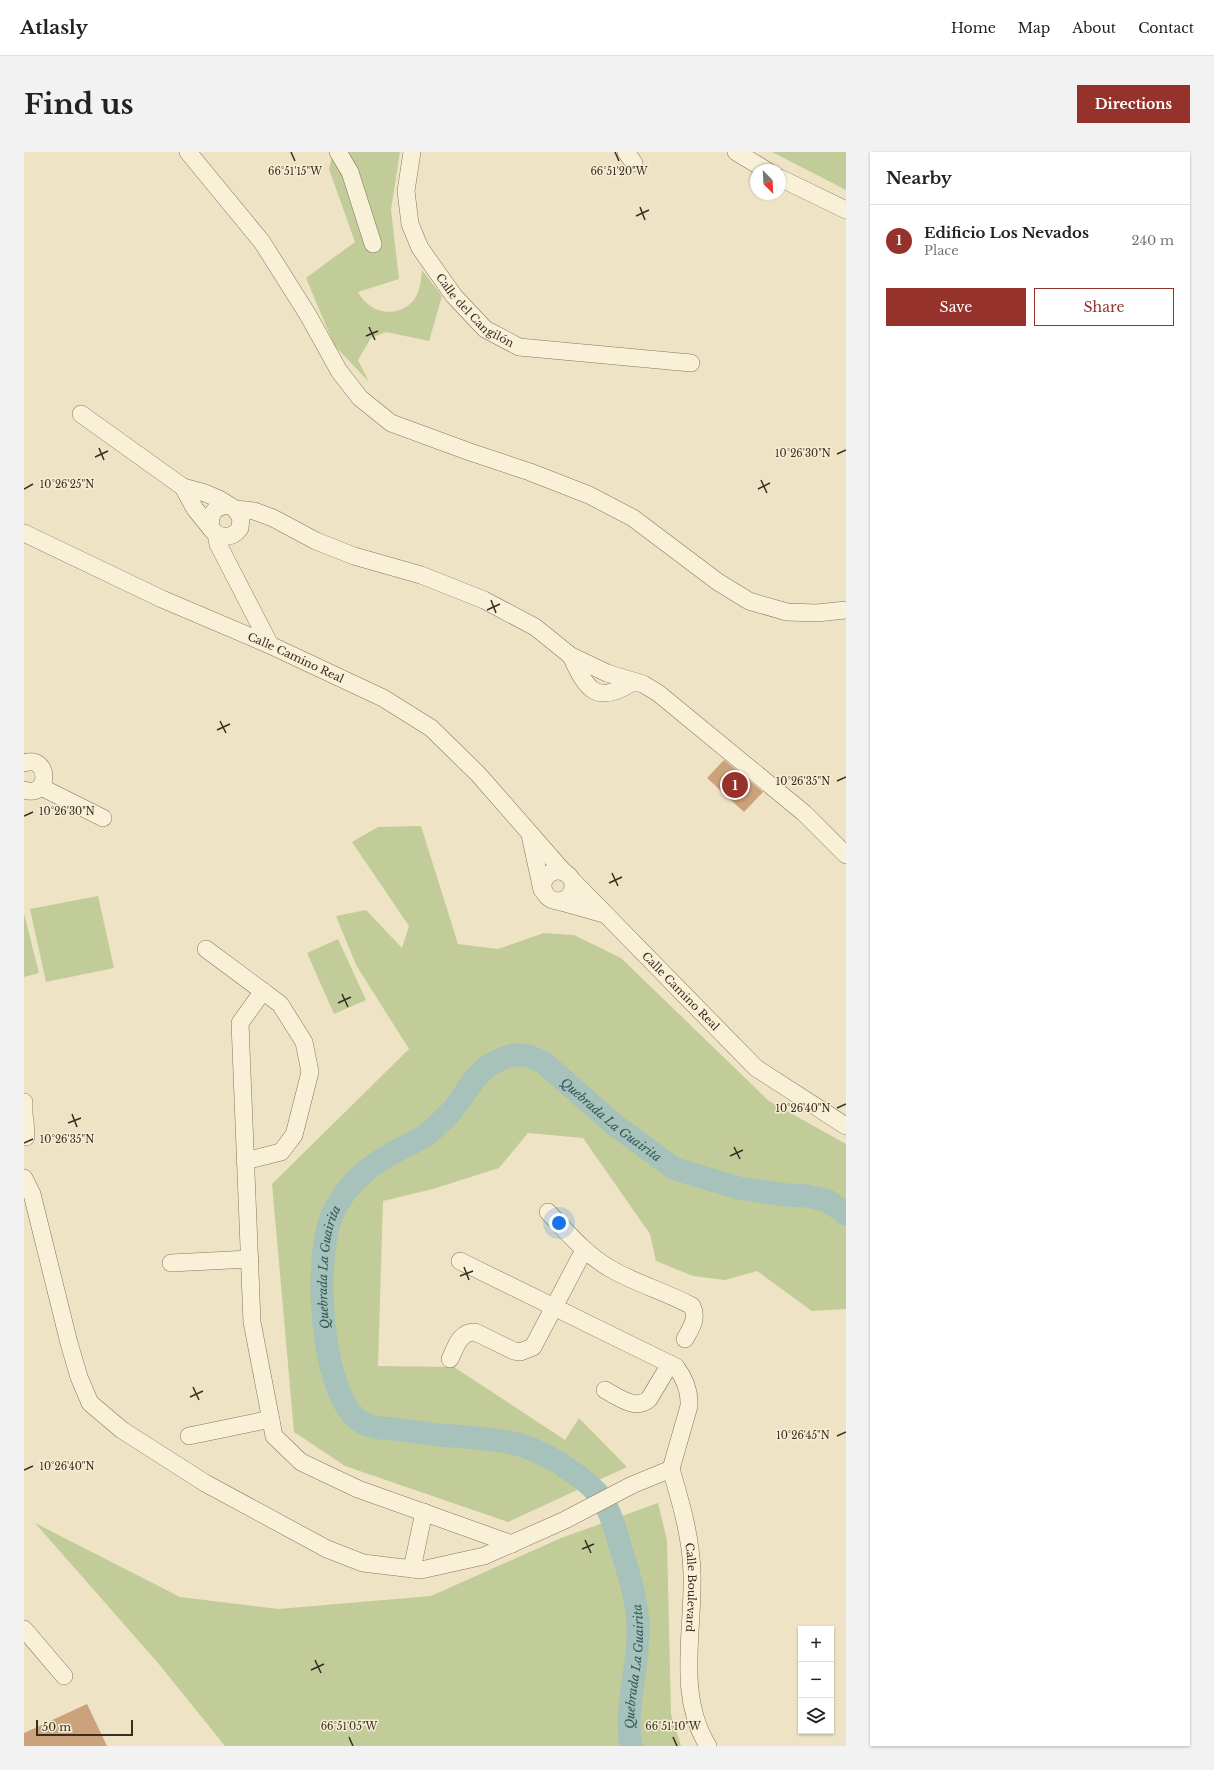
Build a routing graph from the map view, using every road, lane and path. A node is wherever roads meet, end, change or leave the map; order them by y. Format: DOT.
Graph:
graph roads {
  1 [pos="338,152"];
  2 [pos="412,152"];
  3 [pos="736,152"];
  4 [pos="190,153"];
  5 [pos="756,164"];
  6 [pos="786,181"];
  7 [pos="846,210"];
  8 [pos="374,244"];
  9 [pos="691,363"];
  10 [pos="81,414"];
  11 [pos="183,487"];
  12 [pos="205,493"];
  13 [pos="233,508"];
  14 [pos="195,509"];
  15 [pos="273,518"];
  16 [pos="238,531"];
  17 [pos="214,532"];
  18 [pos="24,533"];
  19 [pos="229,565"];
  20 [pos="846,610"];
  21 [pos="270,645"];
  22 [pos="24,763"];
  23 [pos="41,787"];
  24 [pos="24,790"];
  25 [pos="102,818"];
  26 [pos="530,835"];
  27 [pos="846,855"];
  28 [pos="568,876"];
  29 [pos="542,890"];
  30 [pos="558,901"];
  31 [pos="605,914"];
  32 [pos="206,949"];
  33 [pos="263,991"];
  34 [pos="24,1113"];
  35 [pos="846,1126"];
  36 [pos="26,1137"];
  37 [pos="245,1161"];
  38 [pos="24,1178"];
  39 [pos="548,1212"];
  40 [pos="584,1250"];
  41 [pos="250,1259"];
  42 [pos="460,1261"];
  43 [pos="170,1263"];
  44 [pos="554,1307"];
  45 [pos="685,1339"];
  46 [pos="450,1359"];
  47 [pos="670,1364"];
  48 [pos="605,1390"];
  49 [pos="271,1419"];
  50 [pos="189,1436"];
  51 [pos="671,1469"];
  52 [pos="424,1512"];
  53 [pos="512,1544"];
  54 [pos="412,1569"];
  55 [pos="24,1629"];
  56 [pos="64,1676"];
  57 [pos="708,1746"];
  1 -- 8 [label="street"];
  2 -- 9 [label="street, Calle del Cangilón"];
  3 -- 5 [label="street"];
  4 -- 20 [label="street"];
  6 -- 7 [label="street"];
  10 -- 11 [label="street"];
  11 -- 12 [label="street"];
  11 -- 14 [label="street"];
  12 -- 13 [label="street"];
  12 -- 14 [label="street"];
  13 -- 15 [label="street"];
  13 -- 16 [label="street"];
  13 -- 17 [label="street"];
  14 -- 17 [label="street"];
  15 -- 16 [label="street"];
  15 -- 27 [label="street"];
  16 -- 17 [label="street"];
  16 -- 19 [label="street"];
  17 -- 19 [label="street"];
  18 -- 21 [label="street, Calle Camino Real"];
  19 -- 21 [label="street"];
  21 -- 26 [label="street, Calle Camino Real"];
  22 -- 23 [label="street"];
  23 -- 24 [label="street"];
  23 -- 25 [label="street"];
  26 -- 28 [label="street, Calle Camino Real"];
  26 -- 29 [label="street, Calle Camino Real"];
  28 -- 29 [label="street"];
  28 -- 30 [label="street"];
  28 -- 31 [label="street, Calle Camino Real"];
  29 -- 30 [label="street"];
  30 -- 31 [label="street"];
  31 -- 35 [label="street, Calle Camino Real"];
  32 -- 33 [label="street"];
  33 -- 37 [label="street"];
  33 -- 37 [label="street"];
  34 -- 36 [label="street"];
  37 -- 41 [label="street"];
  38 -- 54 [label="street"];
  39 -- 40 [label="street"];
  40 -- 44 [label="street"];
  40 -- 45 [label="street"];
  41 -- 43 [label="street"];
  41 -- 49 [label="street"];
  42 -- 44 [label="street"];
  44 -- 46 [label="street"];
  44 -- 47 [label="street"];
  47 -- 48 [label="street"];
  47 -- 51 [label="street"];
  49 -- 50 [label="street"];
  49 -- 52 [label="street"];
  51 -- 53 [label="street"];
  51 -- 57 [label="street, Calle Boulevard"];
  52 -- 53 [label="street"];
  52 -- 54 [label="street"];
  53 -- 54 [label="street"];
  55 -- 56 [label="street"];
}
